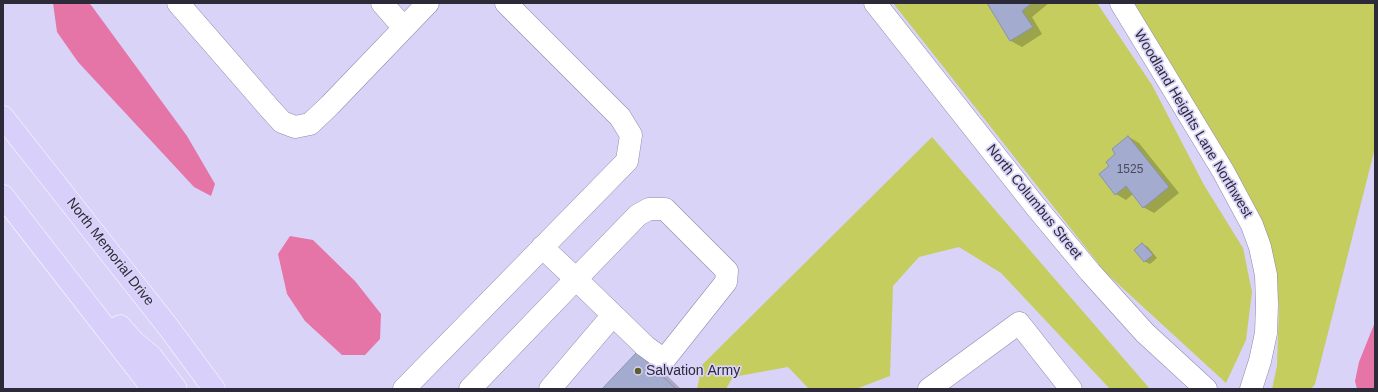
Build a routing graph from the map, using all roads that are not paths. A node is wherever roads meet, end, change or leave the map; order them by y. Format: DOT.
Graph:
graph roads {
  1 [pos="178,3"];
  2 [pos="382,3"];
  3 [pos="428,3"];
  4 [pos="506,3"];
  5 [pos="875,3"];
  6 [pos="1121,3"];
  7 [pos="404,28"];
  8 [pos="3,117"];
  9 [pos="3,196"];
  10 [pos="542,247"];
  11 [pos="47,252"];
  12 [pos="576,279"];
  13 [pos="613,315"];
  14 [pos="153,389"];
  15 [pos="176,389"];
  16 [pos="214,389"];
  17 [pos="404,389"];
  18 [pos="470,389"];
  19 [pos="550,389"];
  20 [pos="929,389"];
  21 [pos="1071,389"];
  22 [pos="1206,389"];
  23 [pos="1251,389"];
  1 -- 7 [label="street"];
  2 -- 7 [label="street"];
  3 -- 7 [label="street"];
  4 -- 10 [label="street"];
  5 -- 22 [label="street, North Columbus Street"];
  6 -- 23 [label="street, Woodland Heights Lane Northwest"];
  8 -- 16 [label="main road, North Memorial Drive"];
  9 -- 11 [label="main road"];
  10 -- 12 [label="street"];
  10 -- 17 [label="street"];
  11 -- 14 [label="main road"];
  11 -- 15 [label="main road"];
  12 -- 13 [label="street"];
  12 -- 13 [label="street"];
  12 -- 18 [label="street"];
  13 -- 19 [label="street"];
  20 -- 21 [label="street"];
}
